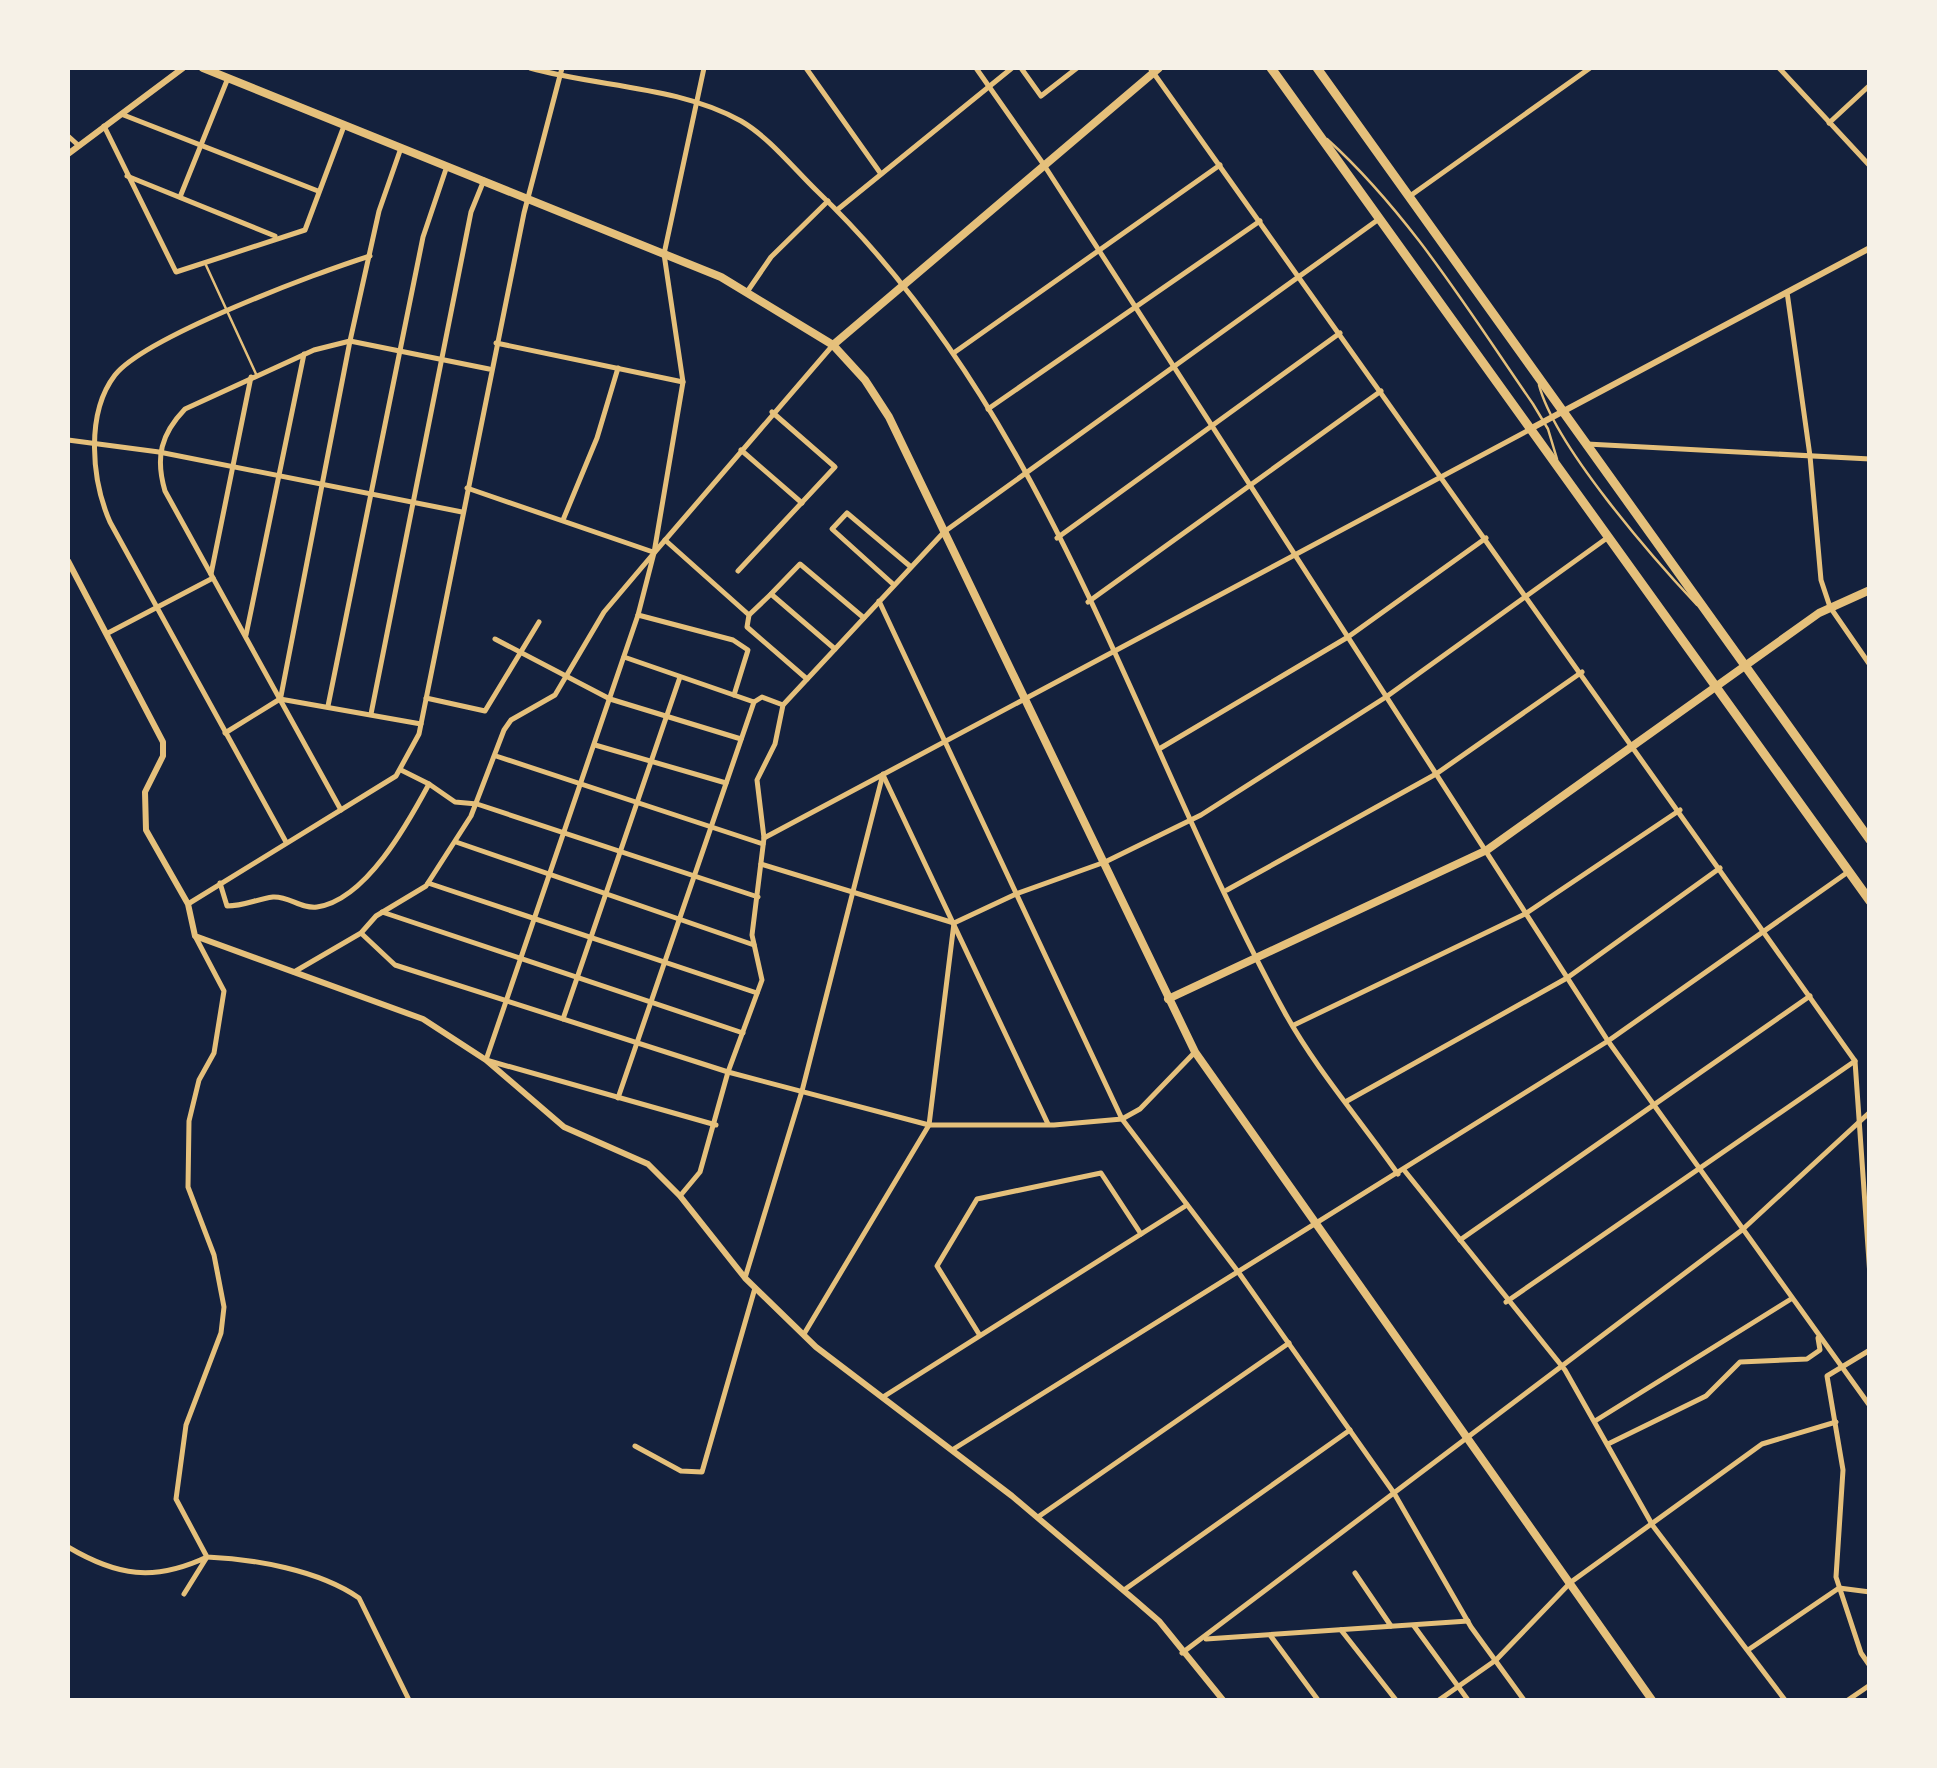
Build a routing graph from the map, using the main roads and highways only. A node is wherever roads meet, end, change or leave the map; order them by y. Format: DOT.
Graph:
graph roads {
  1 [pos="203,68"];
  2 [pos="1272,68"];
  3 [pos="1317,68"];
  4 [pos="1154,69"];
  5 [pos="833,345"];
  6 [pos="1870,590"];
  7 [pos="1746,665"];
  8 [pos="1718,685"];
  9 [pos="1870,844"];
  10 [pos="1870,901"];
  11 [pos="1168,999"];
  12 [pos="1652,1700"];
  1 -- 5 [label="main road"];
  2 -- 8 [label="main road"];
  3 -- 7 [label="main road"];
  4 -- 5 [label="main road"];
  5 -- 11 [label="main road"];
  6 -- 7 [label="main road"];
  7 -- 8 [label="main road"];
  7 -- 9 [label="main road"];
  8 -- 10 [label="main road"];
  8 -- 11 [label="main road"];
  11 -- 12 [label="main road"];
}
